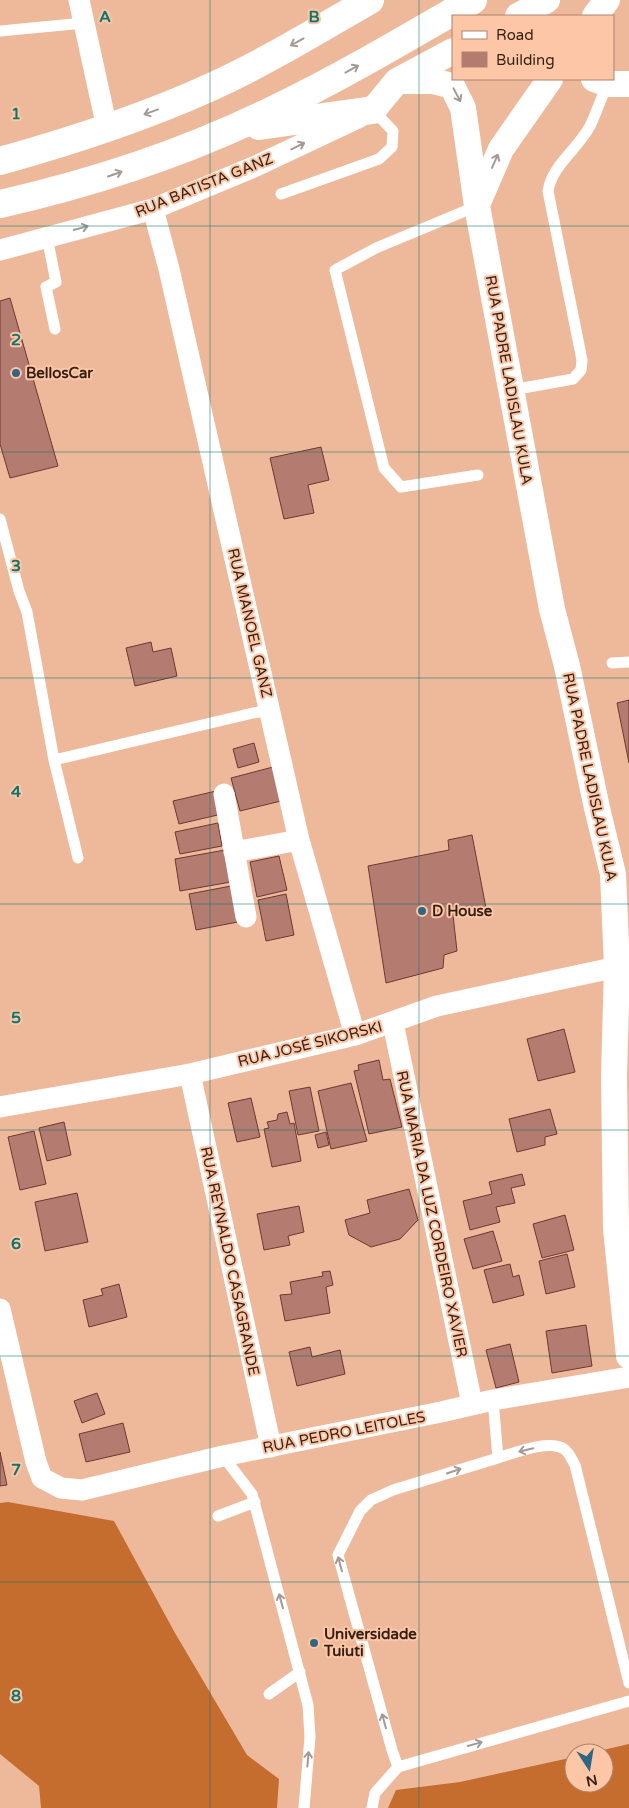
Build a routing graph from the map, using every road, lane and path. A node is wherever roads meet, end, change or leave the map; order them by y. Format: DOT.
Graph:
graph roads {
  1 [pos="79,0"];
  2 [pos="370,0"];
  3 [pos="473,0"];
  4 [pos="547,0"];
  5 [pos="607,0"];
  6 [pos="520,15"];
  7 [pos="596,15"];
  8 [pos="84,23"];
  9 [pos="0,31"];
  10 [pos="452,52"];
  11 [pos="549,80"];
  12 [pos="396,81"];
  13 [pos="611,82"];
  14 [pos="373,110"];
  15 [pos="108,128"];
  16 [pos="230,130"];
  17 [pos="0,160"];
  18 [pos="281,194"];
  19 [pos="0,204"];
  20 [pos="477,206"];
  21 [pos="153,209"];
  22 [pos="47,238"];
  23 [pos="0,250"];
  24 [pos="55,329"];
  25 [pos="512,390"];
  26 [pos="478,475"];
  27 [pos="0,518"];
  28 [pos="629,662"];
  29 [pos="612,663"];
  30 [pos="270,710"];
  31 [pos="54,760"];
  32 [pos="224,794"];
  33 [pos="299,840"];
  34 [pos="234,852"];
  35 [pos="78,858"];
  36 [pos="620,873"];
  37 [pos="246,917"];
  38 [pos="617,967"];
  39 [pos="393,1023"];
  40 [pos="356,1034"];
  41 [pos="190,1074"];
  42 [pos="622,1074"];
  43 [pos="0,1107"];
  44 [pos="0,1309"];
  45 [pos="629,1356"];
  46 [pos="629,1377"];
  47 [pos="493,1400"];
  48 [pos="472,1404"];
  49 [pos="271,1447"];
  50 [pos="223,1456"];
  51 [pos="498,1458"];
  52 [pos="255,1502"];
  53 [pos="218,1516"];
  54 [pos="300,1672"];
  55 [pos="629,1683"];
  56 [pos="269,1694"];
  57 [pos="629,1701"];
  58 [pos="398,1767"];
  59 [pos="304,1808"];
  60 [pos="372,1808"];
  1 -- 8 [label="street"];
  2 -- 15 [label="highway, one-way"];
  16 -- 3 [label="highway, one-way"];
  4 -- 6 [label="street"];
  5 -- 7 [label="street"];
  8 -- 9 [label="lane"];
  8 -- 15 [label="street"];
  10 -- 12 [label="street"];
  20 -- 11 [label="street, one-way"];
  12 -- 14 [label="street"];
  12 -- 20 [label="street, RUA PADRE LADISLAU KULA, one-way"];
  13 -- 25 [label="lane"];
  14 -- 16 [label="highway"];
  14 -- 18 [label="lane"];
  21 -- 14 [label="street, RUA BATISTA GANZ, one-way"];
  15 -- 17 [label="highway"];
  19 -- 16 [label="highway, one-way"];
  20 -- 25 [label="street, RUA PADRE LADISLAU KULA"];
  20 -- 26 [label="lane"];
  22 -- 21 [label="street, RUA BATISTA GANZ, one-way"];
  21 -- 30 [label="street, RUA MANOEL GANZ"];
  22 -- 23 [label="street, RUA BATISTA GANZ"];
  22 -- 24 [label="lane"];
  25 -- 36 [label="street, RUA PADRE LADISLAU KULA"];
  27 -- 31 [label="lane"];
  28 -- 29 [label="lane"];
  30 -- 31 [label="lane"];
  30 -- 33 [label="street, RUA MANOEL GANZ"];
  31 -- 35 [label="lane"];
  32 -- 34 [label="street"];
  33 -- 34 [label="street"];
  33 -- 40 [label="street, RUA MANOEL GANZ"];
  34 -- 37 [label="street"];
  36 -- 38 [label="street, RUA PADRE LADISLAU KULA"];
  38 -- 39 [label="street, RUA JOSÉ SIKORSKI"];
  38 -- 42 [label="street, RUA PADRE LADISLAU KULA"];
  39 -- 40 [label="street, RUA JOSÉ SIKORSKI"];
  39 -- 48 [label="street, RUA MARIA DA LUZ CORDEIRO XAVIER"];
  40 -- 41 [label="street, RUA JOSÉ SIKORSKI"];
  41 -- 43 [label="street, RUA JOSÉ SIKORSKI"];
  41 -- 49 [label="street, RUA REYNALDO CASAGRANDE"];
  42 -- 45 [label="street, RUA PADRE LADISLAU KULA"];
  44 -- 50 [label="street, RUA PEDRO LEITOLES"];
  46 -- 47 [label="street, RUA PEDRO LEITOLES"];
  47 -- 48 [label="street, RUA PEDRO LEITOLES"];
  47 -- 51 [label="lane"];
  48 -- 49 [label="street, RUA PEDRO LEITOLES"];
  49 -- 50 [label="street, RUA PEDRO LEITOLES"];
  50 -- 52 [label="lane"];
  55 -- 51 [label="lane, one-way"];
  58 -- 51 [label="lane, one-way"];
  52 -- 53 [label="lane"];
  54 -- 52 [label="lane, one-way"];
  54 -- 56 [label="lane"];
  59 -- 54 [label="lane, one-way"];
  58 -- 57 [label="lane, one-way"];
  58 -- 60 [label="lane"];
}
